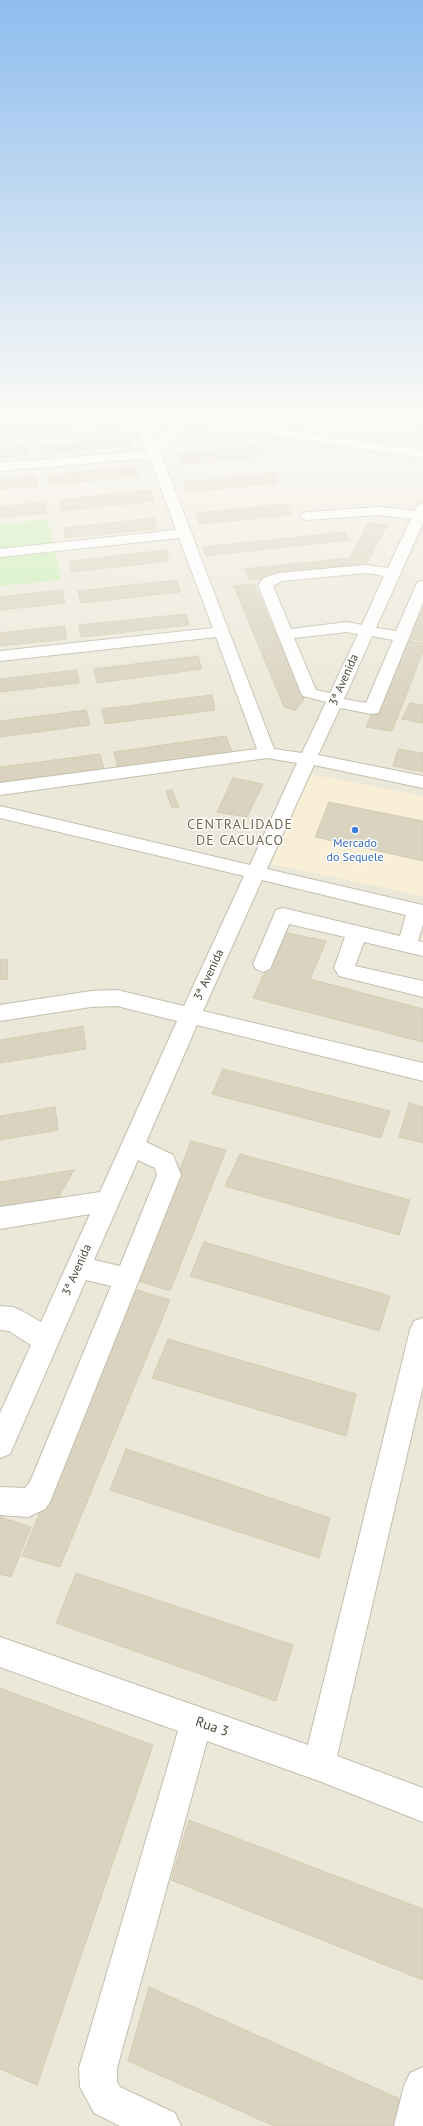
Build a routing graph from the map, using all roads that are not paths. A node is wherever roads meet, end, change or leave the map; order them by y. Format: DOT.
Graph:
graph roads {
  1 [pos="176,514"];
  2 [pos="339,514"];
  3 [pos="421,514"];
  4 [pos="306,516"];
  5 [pos="183,533"];
  6 [pos="416,538"];
  7 [pos="0,553"];
  8 [pos="392,573"];
  9 [pos="423,585"];
  10 [pos="367,631"];
  11 [pos="220,632"];
  12 [pos="285,634"];
  13 [pos="402,637"];
  14 [pos="0,656"];
  15 [pos="335,700"];
  16 [pos="267,752"];
  17 [pos="309,759"];
  18 [pos="423,782"];
  19 [pos="0,789"];
  20 [pos="0,812"];
  21 [pos="256,872"];
  22 [pos="420,911"];
  23 [pos="357,933"];
  24 [pos="415,947"];
  25 [pos="263,964"];
  26 [pos="423,989"];
  27 [pos="0,1013"];
  28 [pos="190,1016"];
  29 [pos="423,1072"];
  30 [pos="132,1146"];
  31 [pos="108,1201"];
  32 [pos="0,1218"];
  33 [pos="78,1267"];
  34 [pos="127,1279"];
  35 [pos="0,1318"];
  36 [pos="423,1330"];
  37 [pos="46,1340"];
  38 [pos="0,1444"];
  39 [pos="0,1501"];
  40 [pos="0,1652"];
  41 [pos="196,1722"];
  42 [pos="319,1765"];
  43 [pos="423,1805"];
  44 [pos="423,2086"];
  45 [pos="162,2126"];
  46 [pos="413,2126"];
  1 -- 5 [label="street"];
  2 -- 4 [label="street"];
  3 -- 6 [label="street, 3ª Avenida"];
  5 -- 7 [label="street"];
  5 -- 11 [label="street"];
  6 -- 8 [label="street, 3ª Avenida"];
  8 -- 10 [label="street, 3ª Avenida"];
  8 -- 12 [label="street"];
  9 -- 13 [label="street"];
  10 -- 12 [label="street"];
  10 -- 13 [label="street"];
  10 -- 15 [label="street, 3ª Avenida"];
  11 -- 14 [label="street"];
  11 -- 16 [label="street"];
  12 -- 15 [label="street"];
  13 -- 15 [label="street"];
  15 -- 17 [label="street, 3ª Avenida"];
  16 -- 17 [label="street"];
  16 -- 19 [label="street"];
  17 -- 18 [label="street"];
  17 -- 21 [label="street, 3ª Avenida"];
  20 -- 21 [label="street"];
  21 -- 22 [label="street"];
  21 -- 28 [label="street, 3ª Avenida"];
  22 -- 24 [label="street"];
  23 -- 24 [label="street"];
  23 -- 25 [label="street"];
  23 -- 26 [label="street"];
  27 -- 28 [label="street"];
  28 -- 29 [label="street"];
  28 -- 30 [label="street, 3ª Avenida"];
  30 -- 31 [label="street, 3ª Avenida"];
  30 -- 34 [label="street"];
  31 -- 32 [label="street"];
  31 -- 33 [label="street, 3ª Avenida"];
  33 -- 34 [label="street"];
  33 -- 37 [label="street, 3ª Avenida"];
  34 -- 39 [label="street"];
  35 -- 37 [label="street"];
  36 -- 42 [label="street"];
  37 -- 38 [label="street, 3ª Avenida"];
  40 -- 41 [label="street, Rua 3"];
  41 -- 42 [label="street, Rua 3"];
  41 -- 45 [label="street"];
  42 -- 43 [label="street, Rua 3"];
  44 -- 46 [label="street"];
}
